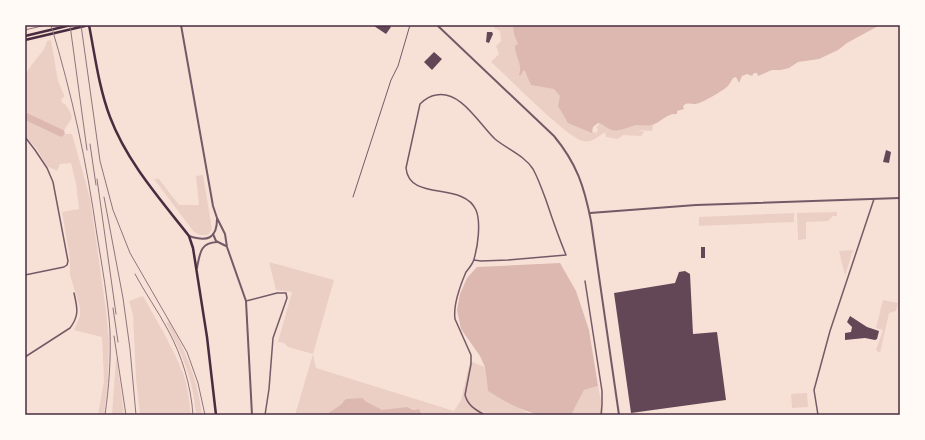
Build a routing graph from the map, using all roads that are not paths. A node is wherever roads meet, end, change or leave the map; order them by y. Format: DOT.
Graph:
graph roads {
  1 [pos="70,25"];
  2 [pos="90,25"];
  3 [pos="181,25"];
  4 [pos="410,25"];
  5 [pos="437,25"];
  6 [pos="25,36"];
  7 [pos="25,40"];
  8 [pos="25,137"];
  9 [pos="353,197"];
  10 [pos="900,198"];
  11 [pos="874,199"];
  12 [pos="589,213"];
  13 [pos="216,218"];
  14 [pos="223,231"];
  15 [pos="214,234"];
  16 [pos="189,236"];
  17 [pos="226,236"];
  18 [pos="218,242"];
  19 [pos="227,247"];
  20 [pos="474,260"];
  21 [pos="197,268"];
  22 [pos="25,275"];
  23 [pos="585,281"];
  24 [pos="74,293"];
  25 [pos="246,301"];
  26 [pos="25,357"];
  27 [pos="216,415"];
  28 [pos="252,415"];
  29 [pos="265,415"];
  30 [pos="485,415"];
  31 [pos="600,415"];
  32 [pos="619,415"];
  33 [pos="818,415"];
  1 -- 6 [label="main road"];
  2 -- 7 [label="main road"];
  2 -- 16 [label="main road"];
  3 -- 13 [label="street"];
  4 -- 9 [label="lane"];
  5 -- 12 [label="street"];
  8 -- 22 [label="street"];
  10 -- 11 [label="street"];
  11 -- 12 [label="street"];
  11 -- 33 [label="street"];
  12 -- 32 [label="street"];
  13 -- 14 [label="street"];
  13 -- 15 [label="street"];
  14 -- 15 [label="street"];
  14 -- 17 [label="street"];
  15 -- 16 [label="street"];
  15 -- 18 [label="street"];
  16 -- 21 [label="main road"];
  17 -- 18 [label="street"];
  17 -- 19 [label="street"];
  18 -- 19 [label="street"];
  18 -- 21 [label="street"];
  19 -- 25 [label="street"];
  20 -- 20 [label="street"];
  20 -- 30 [label="street"];
  21 -- 27 [label="main road"];
  23 -- 31 [label="street"];
  24 -- 26 [label="street"];
  25 -- 28 [label="street"];
  25 -- 29 [label="street"];
}
